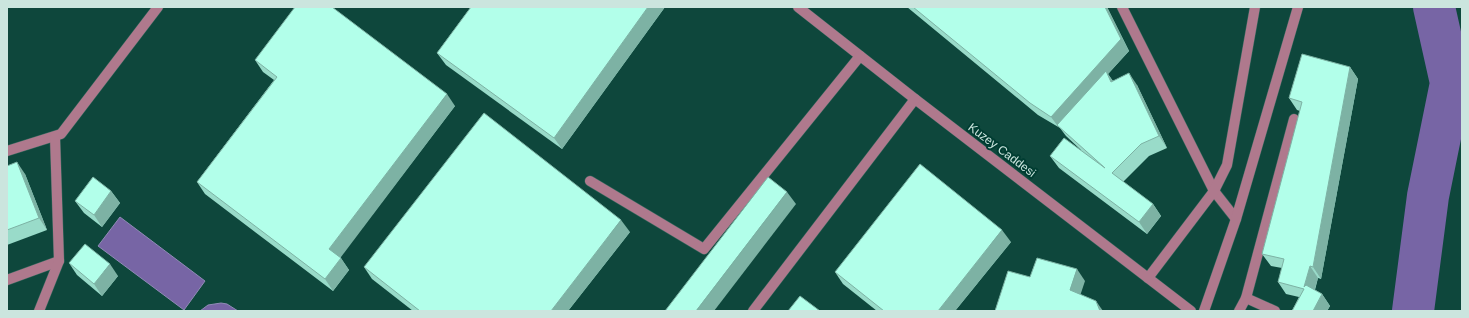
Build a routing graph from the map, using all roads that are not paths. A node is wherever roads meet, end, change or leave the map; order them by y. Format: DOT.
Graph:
graph roads {
  1 [pos="158,7"];
  2 [pos="798,7"];
  3 [pos="1122,7"];
  4 [pos="1255,7"];
  5 [pos="1298,7"];
  6 [pos="860,56"];
  7 [pos="915,99"];
  8 [pos="1294,119"];
  9 [pos="55,137"];
  10 [pos="7,151"];
  11 [pos="590,181"];
  12 [pos="1214,190"];
  13 [pos="1236,219"];
  14 [pos="59,261"];
  15 [pos="1148,278"];
  16 [pos="7,280"];
  17 [pos="1246,298"];
  18 [pos="39,311"];
  19 [pos="753,311"];
  20 [pos="1192,311"];
  21 [pos="1204,311"];
  22 [pos="1239,311"];
  23 [pos="1275,311"];
  1 -- 9 [label="street"];
  2 -- 6 [label="street, Kuzey Caddesi"];
  3 -- 12 [label="street"];
  4 -- 12 [label="street"];
  5 -- 13 [label="street"];
  6 -- 7 [label="street, Kuzey Caddesi"];
  6 -- 11 [label="street"];
  7 -- 15 [label="street, Kuzey Caddesi"];
  7 -- 19 [label="street"];
  8 -- 17 [label="street"];
  9 -- 10 [label="street"];
  9 -- 14 [label="street"];
  12 -- 13 [label="street"];
  12 -- 15 [label="street"];
  13 -- 21 [label="street"];
  14 -- 16 [label="street"];
  14 -- 18 [label="street"];
  15 -- 20 [label="street, Kuzey Caddesi"];
  17 -- 22 [label="street"];
  17 -- 23 [label="street"];
}
